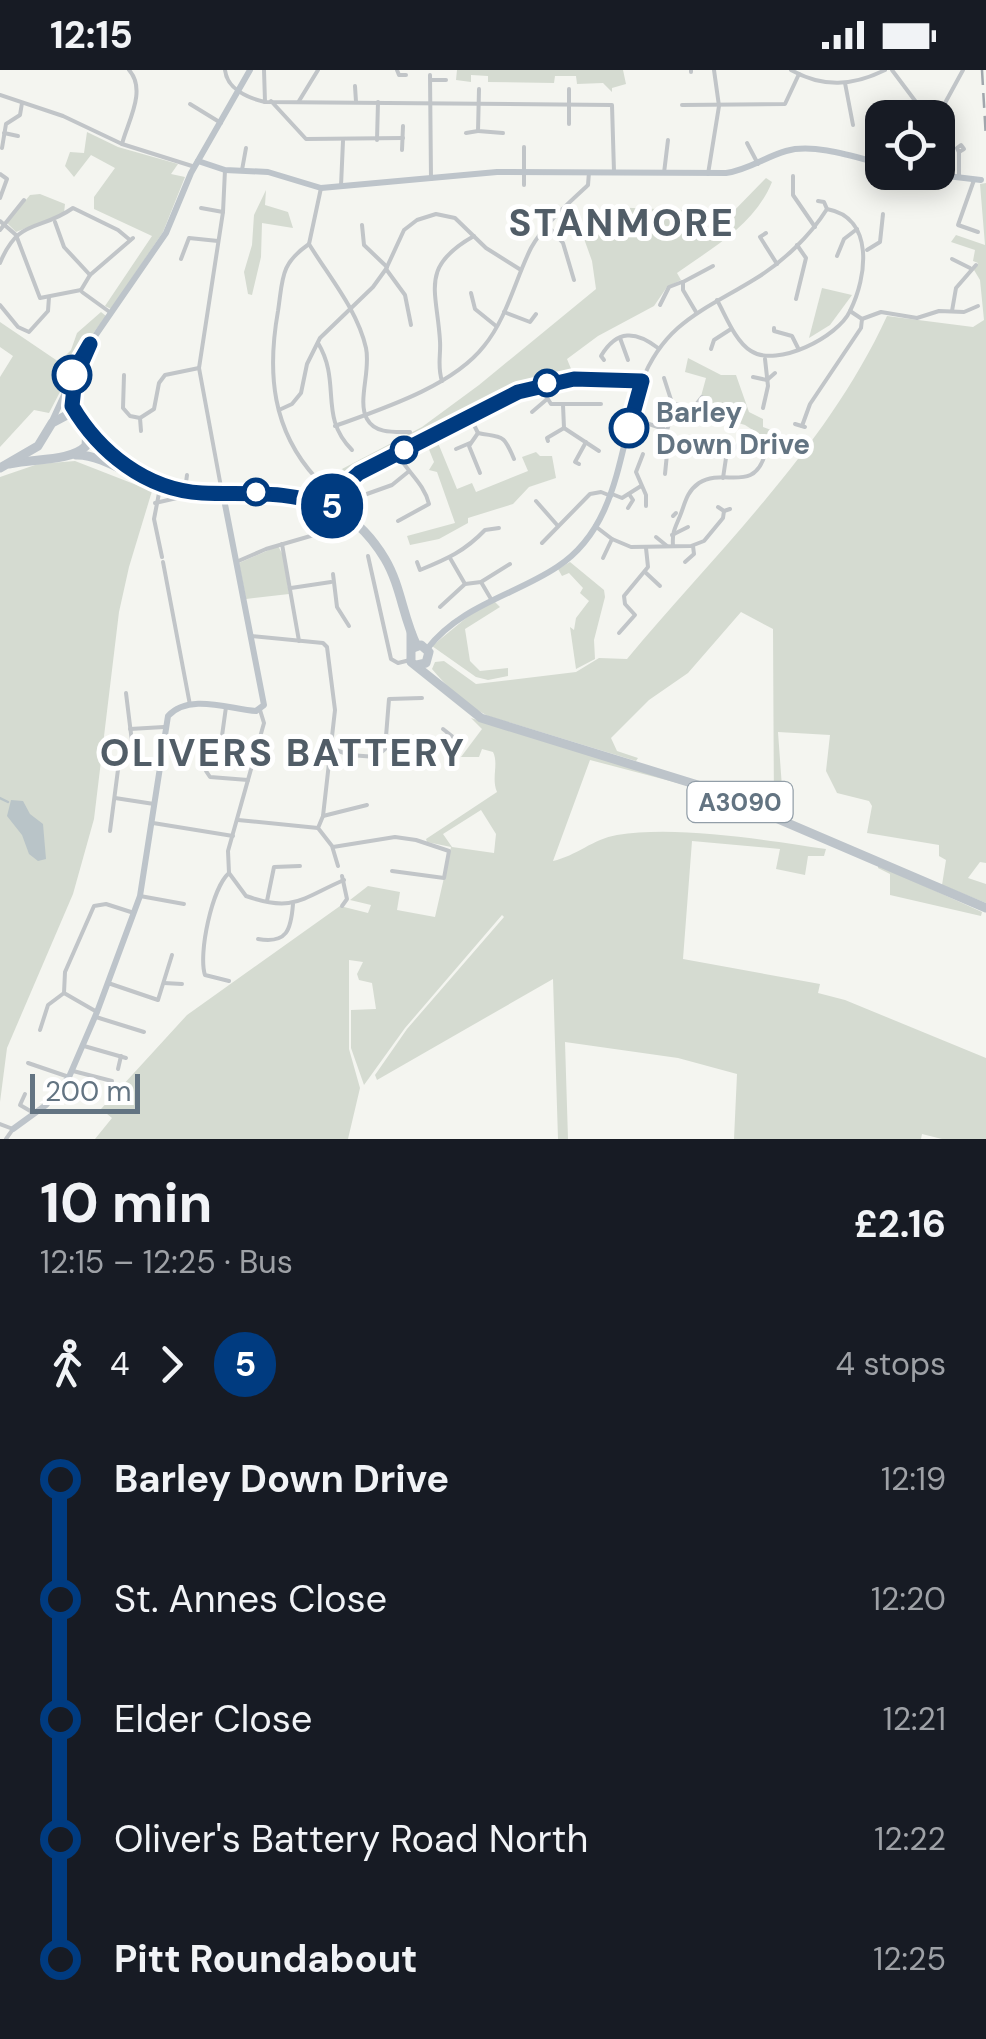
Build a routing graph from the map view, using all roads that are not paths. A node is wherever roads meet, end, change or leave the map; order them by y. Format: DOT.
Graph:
graph roads {
  1 [pos="130,70"];
  2 [pos="225,70"];
  3 [pos="250,70"];
  4 [pos="264,70"];
  5 [pos="318,70"];
  6 [pos="397,70"];
  7 [pos="714,70"];
  8 [pos="791,70"];
  9 [pos="885,70"];
  10 [pos="892,70"];
  11 [pos="964,70"];
  12 [pos="798,74"];
  13 [pos="406,75"];
  14 [pos="446,80"];
  15 [pos="845,83"];
  16 [pos="356,86"];
  17 [pos="478,89"];
  18 [pos="569,89"];
  19 [pos="238,90"];
  20 [pos="0,95"];
  21 [pos="912,100"];
  22 [pos="947,100"];
  23 [pos="268,102"];
  24 [pos="299,102"];
  25 [pos="356,102"];
  26 [pos="378,102"];
  27 [pos="22,103"];
  28 [pos="430,103"];
  29 [pos="190,104"];
  30 [pos="478,104"];
  31 [pos="569,105"];
  32 [pos="682,105"];
  33 [pos="719,106"];
  34 [pos="221,123"];
  35 [pos="569,124"];
  36 [pos="854,125"];
  37 [pos="403,126"];
  38 [pos="478,131"];
  39 [pos="466,133"];
  40 [pos="503,133"];
  41 [pos="4,134"];
  42 [pos="18,136"];
  43 [pos="403,138"];
  44 [pos="377,140"];
  45 [pos="668,140"];
  46 [pos="343,141"];
  47 [pos="747,143"];
  48 [pos="122,144"];
  49 [pos="524,146"];
  50 [pos="2,148"];
  51 [pos="246,148"];
  52 [pos="402,150"];
  53 [pos="959,152"];
  54 [pos="865,161"];
  55 [pos="196,164"];
  56 [pos="758,164"];
  57 [pos="224,170"];
  58 [pos="242,170"];
  59 [pos="524,172"];
  60 [pos="589,172"];
  61 [pos="614,172"];
  62 [pos="664,173"];
  63 [pos="0,174"];
  64 [pos="708,174"];
  65 [pos="794,176"];
  66 [pos="955,178"];
  67 [pos="431,179"];
  68 [pos="960,179"];
  69 [pos="978,180"];
  70 [pos="524,185"];
  71 [pos="341,186"];
  72 [pos="321,188"];
  73 [pos="0,198"];
  74 [pos="24,200"];
  75 [pos="818,201"];
  76 [pos="201,208"];
  77 [pos="827,209"];
  78 [pos="223,212"];
  79 [pos="884,214"];
  80 [pos="54,220"];
  81 [pos="2,222"];
  82 [pos="362,225"];
  83 [pos="547,225"];
  84 [pos="815,226"];
  85 [pos="856,229"];
  86 [pos="0,230"];
  87 [pos="978,232"];
  88 [pos="766,233"];
  89 [pos="16,235"];
  90 [pos="474,236"];
  91 [pos="218,241"];
  92 [pos="308,244"];
  93 [pos="798,245"];
  94 [pos="766,246"];
  95 [pos="760,250"];
  96 [pos="865,250"];
  97 [pos="837,256"];
  98 [pos="952,258"];
  99 [pos="182,259"];
  100 [pos="0,263"];
  101 [pos="777,264"];
  102 [pos="713,266"];
  103 [pos="387,268"];
  104 [pos="521,270"];
  105 [pos="90,275"];
  106 [pos="574,280"];
  107 [pos="684,282"];
  108 [pos="80,291"];
  109 [pos="471,293"];
  110 [pos="49,297"];
  111 [pos="796,299"];
  112 [pos="718,300"];
  113 [pos="0,305"];
  114 [pos="660,306"];
  115 [pos="978,306"];
  116 [pos="352,310"];
  117 [pos="850,311"];
  118 [pos="504,312"];
  119 [pos="696,312"];
  120 [pos="952,312"];
  121 [pos="111,314"];
  122 [pos="536,314"];
  123 [pos="862,319"];
  124 [pos="411,325"];
  125 [pos="496,326"];
  126 [pos="733,328"];
  127 [pos="774,328"];
  128 [pos="620,338"];
  129 [pos="90,344"];
  130 [pos="318,344"];
  131 [pos="659,348"];
  132 [pos="711,349"];
  133 [pos="798,350"];
  134 [pos="766,357"];
  135 [pos="600,358"];
  136 [pos="628,360"];
  137 [pos="199,368"];
  138 [pos="775,373"];
  139 [pos="124,375"];
  140 [pos="752,377"];
  141 [pos="664,378"];
  142 [pos="442,380"];
  143 [pos="767,380"];
  144 [pos="642,381"];
  145 [pos="539,385"];
  146 [pos="657,385"];
  147 [pos="666,387"];
  148 [pos="702,397"];
  149 [pos="546,400"];
  150 [pos="601,404"];
  151 [pos="674,404"];
  152 [pos="563,405"];
  153 [pos="763,408"];
  154 [pos="279,410"];
  155 [pos="532,412"];
  156 [pos="365,415"];
  157 [pos="470,417"];
  158 [pos="140,418"];
  159 [pos="631,418"];
  160 [pos="84,423"];
  161 [pos="801,425"];
  162 [pos="335,426"];
  163 [pos="50,428"];
  164 [pos="564,428"];
  165 [pos="667,430"];
  166 [pos="141,431"];
  167 [pos="410,432"];
  168 [pos="478,433"];
  169 [pos="746,436"];
  170 [pos="548,441"];
  171 [pos="586,442"];
  172 [pos="470,443"];
  173 [pos="683,443"];
  174 [pos="689,447"];
  175 [pos="456,448"];
  176 [pos="352,450"];
  177 [pos="595,450"];
  178 [pos="397,453"];
  179 [pos="643,454"];
  180 [pos="766,454"];
  181 [pos="73,455"];
  182 [pos="514,458"];
  183 [pos="579,464"];
  184 [pos="1,467"];
  185 [pos="471,471"];
  186 [pos="408,472"];
  187 [pos="666,474"];
  188 [pos="187,476"];
  189 [pos="316,478"];
  190 [pos="723,478"];
  191 [pos="744,478"];
  192 [pos="150,480"];
  193 [pos="751,483"];
  194 [pos="642,486"];
  195 [pos="160,487"];
  196 [pos="224,490"];
  197 [pos="185,493"];
  198 [pos="680,493"];
  199 [pos="629,494"];
  200 [pos="364,495"];
  201 [pos="612,495"];
  202 [pos="686,498"];
  203 [pos="546,501"];
  204 [pos="155,503"];
  205 [pos="429,506"];
  206 [pos="646,506"];
  207 [pos="718,507"];
  208 [pos="331,508"];
  209 [pos="628,508"];
  210 [pos="436,510"];
  211 [pos="398,522"];
  212 [pos="558,526"];
  213 [pos="595,526"];
  214 [pos="688,527"];
  215 [pos="338,528"];
  216 [pos="499,528"];
  217 [pos="672,535"];
  218 [pos="656,537"];
  219 [pos="612,539"];
  220 [pos="542,542"];
  221 [pos="282,544"];
  222 [pos="670,546"];
  223 [pos="693,546"];
  224 [pos="646,548"];
  225 [pos="368,556"];
  226 [pos="450,558"];
  227 [pos="604,558"];
  228 [pos="236,562"];
  229 [pos="417,562"];
  230 [pos="686,562"];
  231 [pos="510,564"];
  232 [pos="644,572"];
  233 [pos="332,574"];
  234 [pos="333,582"];
  235 [pos="480,582"];
  236 [pos="465,584"];
  237 [pos="660,586"];
  238 [pos="292,588"];
  239 [pos="492,600"];
  240 [pos="440,607"];
  241 [pos="349,626"];
  242 [pos="619,633"];
  243 [pos="251,636"];
  244 [pos="299,641"];
  245 [pos="419,655"];
  246 [pos="126,693"];
  247 [pos="422,698"];
  248 [pos="190,706"];
  249 [pos="226,707"];
  250 [pos="260,710"];
  251 [pos="164,726"];
  252 [pos="130,729"];
  253 [pos="448,733"];
  254 [pos="386,741"];
  255 [pos="132,742"];
  256 [pos="221,743"];
  257 [pos="330,748"];
  258 [pos="120,762"];
  259 [pos="207,776"];
  260 [pos="249,780"];
  261 [pos="116,798"];
  262 [pos="154,804"];
  263 [pos="367,805"];
  264 [pos="323,816"];
  265 [pos="238,820"];
  266 [pos="151,823"];
  267 [pos="318,828"];
  268 [pos="110,832"];
  269 [pos="232,836"];
  270 [pos="332,846"];
  271 [pos="300,866"];
  272 [pos="338,866"];
  273 [pos="392,871"];
  274 [pos="229,873"];
  275 [pos="140,896"];
  276 [pos="268,901"];
  277 [pos="184,904"];
  278 [pos="293,904"];
  279 [pos="342,906"];
  280 [pos="986,908"];
  281 [pos="134,913"];
  282 [pos="258,939"];
  283 [pos="172,955"];
  284 [pos="229,982"];
  285 [pos="108,983"];
  286 [pos="164,983"];
  287 [pos="183,984"];
  288 [pos="64,993"];
  289 [pos="97,1014"];
  290 [pos="40,1030"];
  291 [pos="144,1032"];
  292 [pos="84,1046"];
  293 [pos="28,1063"];
  294 [pos="118,1069"];
  295 [pos="71,1074"];
  296 [pos="104,1087"];
  297 [pos="25,1094"];
  298 [pos="36,1114"];
  299 [pos="0,1124"];
  300 [pos="13,1129"];
  301 [pos="6,1139"];
  1 -- 48 [label="street"];
  2 -- 19 [label="street"];
  3 -- 19 [label="street"];
  4 -- 23 [label="street"];
  5 -- 24 [label="street"];
  6 -- 13 [label="street"];
  7 -- 33 [label="street"];
  8 -- 12 [label="street"];
  9 -- 15 [label="street"];
  10 -- 21 [label="street"];
  11 -- 22 [label="street"];
  12 -- 15 [label="street"];
  12 -- 33 [label="street"];
  14 -- 28 [label="street"];
  15 -- 36 [label="street"];
  16 -- 25 [label="street"];
  17 -- 30 [label="street"];
  18 -- 31 [label="street"];
  19 -- 23 [label="street"];
  19 -- 34 [label="street"];
  20 -- 27 [label="street"];
  23 -- 24 [label="street"];
  23 -- 46 [label="street"];
  24 -- 25 [label="street"];
  25 -- 26 [label="street"];
  26 -- 28 [label="street"];
  26 -- 44 [label="street"];
  27 -- 41 [label="street"];
  27 -- 48 [label="street"];
  28 -- 30 [label="street"];
  28 -- 67 [label="street"];
  29 -- 34 [label="street"];
  30 -- 31 [label="street"];
  30 -- 38 [label="street"];
  31 -- 35 [label="street"];
  31 -- 61 [label="street"];
  32 -- 33 [label="street"];
  33 -- 64 [label="street"];
  34 -- 55 [label="street"];
  37 -- 43 [label="street"];
  38 -- 39 [label="street"];
  38 -- 40 [label="street"];
  41 -- 42 [label="street"];
  41 -- 50 [label="street"];
  43 -- 44 [label="street"];
  43 -- 52 [label="street"];
  44 -- 46 [label="street"];
  45 -- 62 [label="street"];
  46 -- 71 [label="street"];
  47 -- 56 [label="street"];
  48 -- 55 [label="street"];
  49 -- 59 [label="street"];
  51 -- 58 [label="street"];
  53 -- 68 [label="street"];
  54 -- 56 [label="street"];
  55 -- 57 [label="street"];
  55 -- 121 [label="street"];
  56 -- 64 [label="street"];
  57 -- 58 [label="street"];
  57 -- 78 [label="street"];
  58 -- 72 [label="street"];
  59 -- 60 [label="street"];
  59 -- 67 [label="street"];
  59 -- 70 [label="street"];
  60 -- 61 [label="street"];
  60 -- 83 [label="street"];
  61 -- 62 [label="street"];
  62 -- 64 [label="street"];
  63 -- 73 [label="street"];
  65 -- 84 [label="street"];
  66 -- 68 [label="street"];
  67 -- 71 [label="street"];
  68 -- 69 [label="street"];
  69 -- 87 [label="street"];
  71 -- 72 [label="street"];
  72 -- 92 [label="street"];
  74 -- 81 [label="street"];
  75 -- 77 [label="street"];
  76 -- 78 [label="street"];
  77 -- 84 [label="street"];
  77 -- 85 [label="street"];
  78 -- 91 [label="street"];
  79 -- 96 [label="street"];
  80 -- 89 [label="street"];
  80 -- 105 [label="street"];
  80 -- 105 [label="street"];
  81 -- 86 [label="street"];
  81 -- 89 [label="street"];
  82 -- 103 [label="street"];
  83 -- 104 [label="street"];
  83 -- 106 [label="street"];
  84 -- 93 [label="street"];
  85 -- 96 [label="street"];
  85 -- 97 [label="street"];
  88 -- 94 [label="street"];
  89 -- 100 [label="street"];
  89 -- 110 [label="street"];
  90 -- 103 [label="street"];
  90 -- 104 [label="street"];
  90 -- 142 [label="street"];
  91 -- 99 [label="street"];
  91 -- 137 [label="street"];
  92 -- 116 [label="street"];
  92 -- 154 [label="street"];
  93 -- 101 [label="street"];
  93 -- 111 [label="street"];
  94 -- 95 [label="street"];
  94 -- 101 [label="street"];
  96 -- 117 [label="street"];
  98 -- 120 [label="street"];
  101 -- 112 [label="street"];
  102 -- 107 [label="street"];
  103 -- 116 [label="street"];
  103 -- 124 [label="street"];
  104 -- 118 [label="street"];
  105 -- 108 [label="street"];
  107 -- 114 [label="street"];
  107 -- 119 [label="street"];
  108 -- 110 [label="street"];
  108 -- 121 [label="street"];
  109 -- 125 [label="street"];
  110 -- 113 [label="street"];
  112 -- 119 [label="street"];
  112 -- 126 [label="street"];
  115 -- 120 [label="street"];
  116 -- 130 [label="street"];
  116 -- 156 [label="street"];
  117 -- 123 [label="street"];
  117 -- 133 [label="street"];
  118 -- 122 [label="street"];
  118 -- 125 [label="street"];
  119 -- 131 [label="street"];
  120 -- 123 [label="street"];
  121 -- 129 [label="street"];
  123 -- 161 [label="street"];
  125 -- 142 [label="street"];
  126 -- 132 [label="street"];
  126 -- 134 [label="street"];
  127 -- 133 [label="street"];
  128 -- 131 [label="street"];
  128 -- 135 [label="street"];
  128 -- 136 [label="street"];
  129 -- 160 [label="street"];
  129 -- 163 [label="street"];
  130 -- 154 [label="street"];
  130 -- 162 [label="street"];
  131 -- 144 [label="street"];
  133 -- 134 [label="street"];
  134 -- 143 [label="street"];
  137 -- 158 [label="street"];
  137 -- 196 [label="street"];
  138 -- 143 [label="street"];
  139 -- 158 [label="street"];
  140 -- 143 [label="street"];
  141 -- 147 [label="street"];
  142 -- 156 [label="street"];
  143 -- 153 [label="street"];
  144 -- 145 [label="street"];
  144 -- 159 [label="street"];
  145 -- 149 [label="street"];
  145 -- 157 [label="street"];
  146 -- 147 [label="street"];
  147 -- 151 [label="street"];
  148 -- 151 [label="street"];
  149 -- 152 [label="street"];
  149 -- 155 [label="street"];
  150 -- 152 [label="street"];
  151 -- 165 [label="street"];
  152 -- 164 [label="street"];
  154 -- 189 [label="street"];
  156 -- 162 [label="street"];
  156 -- 167 [label="street"];
  157 -- 168 [label="street"];
  157 -- 178 [label="street"];
  158 -- 166 [label="street"];
  159 -- 165 [label="street"];
  159 -- 201 [label="street"];
  160 -- 163 [label="main road"];
  160 -- 181 [label="main road"];
  160 -- 192 [label="main road, A3090"];
  162 -- 176 [label="street"];
  163 -- 181 [label="main road"];
  163 -- 184 [label="main road, A3090"];
  164 -- 170 [label="street"];
  164 -- 171 [label="street"];
  165 -- 173 [label="street"];
  168 -- 172 [label="street"];
  168 -- 182 [label="street"];
  169 -- 190 [label="street"];
  171 -- 177 [label="street"];
  171 -- 183 [label="street"];
  172 -- 175 [label="street"];
  172 -- 185 [label="street"];
  173 -- 174 [label="street"];
  173 -- 187 [label="street"];
  178 -- 186 [label="street"];
  178 -- 208 [label="street"];
  179 -- 194 [label="street"];
  180 -- 191 [label="street"];
  181 -- 184 [label="main road, A3090"];
  181 -- 195 [label="main road, A3090"];
  186 -- 200 [label="street"];
  186 -- 205 [label="street"];
  188 -- 197 [label="street"];
  190 -- 191 [label="street"];
  190 -- 202 [label="street"];
  191 -- 193 [label="street"];
  192 -- 195 [label="street"];
  192 -- 197 [label="main road, A3090"];
  194 -- 199 [label="street"];
  194 -- 206 [label="street"];
  195 -- 197 [label="main road, A3090"];
  195 -- 204 [label="street"];
  196 -- 197 [label="main road, A3090"];
  196 -- 208 [label="main road, A3090"];
  196 -- 228 [label="street"];
  197 -- 204 [label="street"];
  198 -- 202 [label="street"];
  199 -- 201 [label="street"];
  199 -- 209 [label="street"];
  201 -- 212 [label="street"];
  201 -- 213 [label="street"];
  202 -- 217 [label="street"];
  203 -- 212 [label="street"];
  204 -- 248 [label="street"];
  205 -- 210 [label="street"];
  205 -- 211 [label="street"];
  207 -- 223 [label="street"];
  208 -- 245 [label="main road, A3090"];
  212 -- 220 [label="street"];
  213 -- 219 [label="street"];
  213 -- 239 [label="street"];
  214 -- 217 [label="street"];
  215 -- 221 [label="street"];
  216 -- 226 [label="street"];
  217 -- 222 [label="street"];
  218 -- 222 [label="street"];
  219 -- 224 [label="street"];
  219 -- 227 [label="street"];
  221 -- 228 [label="street"];
  221 -- 238 [label="street"];
  222 -- 223 [label="street"];
  222 -- 224 [label="street"];
  223 -- 230 [label="street"];
  224 -- 232 [label="street"];
  225 -- 245 [label="street"];
  226 -- 229 [label="street"];
  226 -- 236 [label="street"];
  228 -- 243 [label="street"];
  231 -- 235 [label="street"];
  232 -- 237 [label="street"];
  232 -- 242 [label="street"];
  233 -- 234 [label="street"];
  234 -- 238 [label="street"];
  234 -- 241 [label="street"];
  235 -- 236 [label="street"];
  235 -- 239 [label="street"];
  236 -- 240 [label="street"];
  238 -- 244 [label="street"];
  239 -- 245 [label="street"];
  243 -- 244 [label="street"];
  243 -- 250 [label="street"];
  244 -- 257 [label="street"];
  245 -- 280 [label="main road, A3090"];
  246 -- 252 [label="street"];
  247 -- 254 [label="street"];
  248 -- 249 [label="street"];
  248 -- 251 [label="street"];
  249 -- 250 [label="street"];
  249 -- 256 [label="street"];
  250 -- 260 [label="street"];
  251 -- 252 [label="street"];
  251 -- 262 [label="street"];
  252 -- 255 [label="street"];
  253 -- 254 [label="street"];
  254 -- 257 [label="street"];
  257 -- 264 [label="street"];
  258 -- 261 [label="street"];
  259 -- 260 [label="street"];
  260 -- 265 [label="street"];
  261 -- 262 [label="street"];
  261 -- 268 [label="street"];
  262 -- 266 [label="street"];
  263 -- 264 [label="street"];
  264 -- 267 [label="street"];
  265 -- 267 [label="street"];
  265 -- 269 [label="street"];
  266 -- 269 [label="street"];
  266 -- 275 [label="street"];
  267 -- 270 [label="street"];
  269 -- 274 [label="street"];
  270 -- 272 [label="street"];
  270 -- 273 [label="street"];
  271 -- 276 [label="street"];
  274 -- 276 [label="street"];
  274 -- 284 [label="street"];
  275 -- 277 [label="street"];
  275 -- 281 [label="street"];
  276 -- 278 [label="street"];
  278 -- 279 [label="street"];
  278 -- 282 [label="street"];
  281 -- 285 [label="street"];
  281 -- 288 [label="street"];
  283 -- 286 [label="street"];
  285 -- 286 [label="street"];
  285 -- 289 [label="street"];
  286 -- 287 [label="street"];
  288 -- 289 [label="street"];
  288 -- 290 [label="street"];
  289 -- 291 [label="street"];
  289 -- 292 [label="street"];
  292 -- 294 [label="street"];
  292 -- 295 [label="street"];
  293 -- 295 [label="street"];
  295 -- 296 [label="street"];
  295 -- 298 [label="street"];
  297 -- 298 [label="street"];
  298 -- 300 [label="street"];
  299 -- 300 [label="street"];
  300 -- 301 [label="street"];
}
